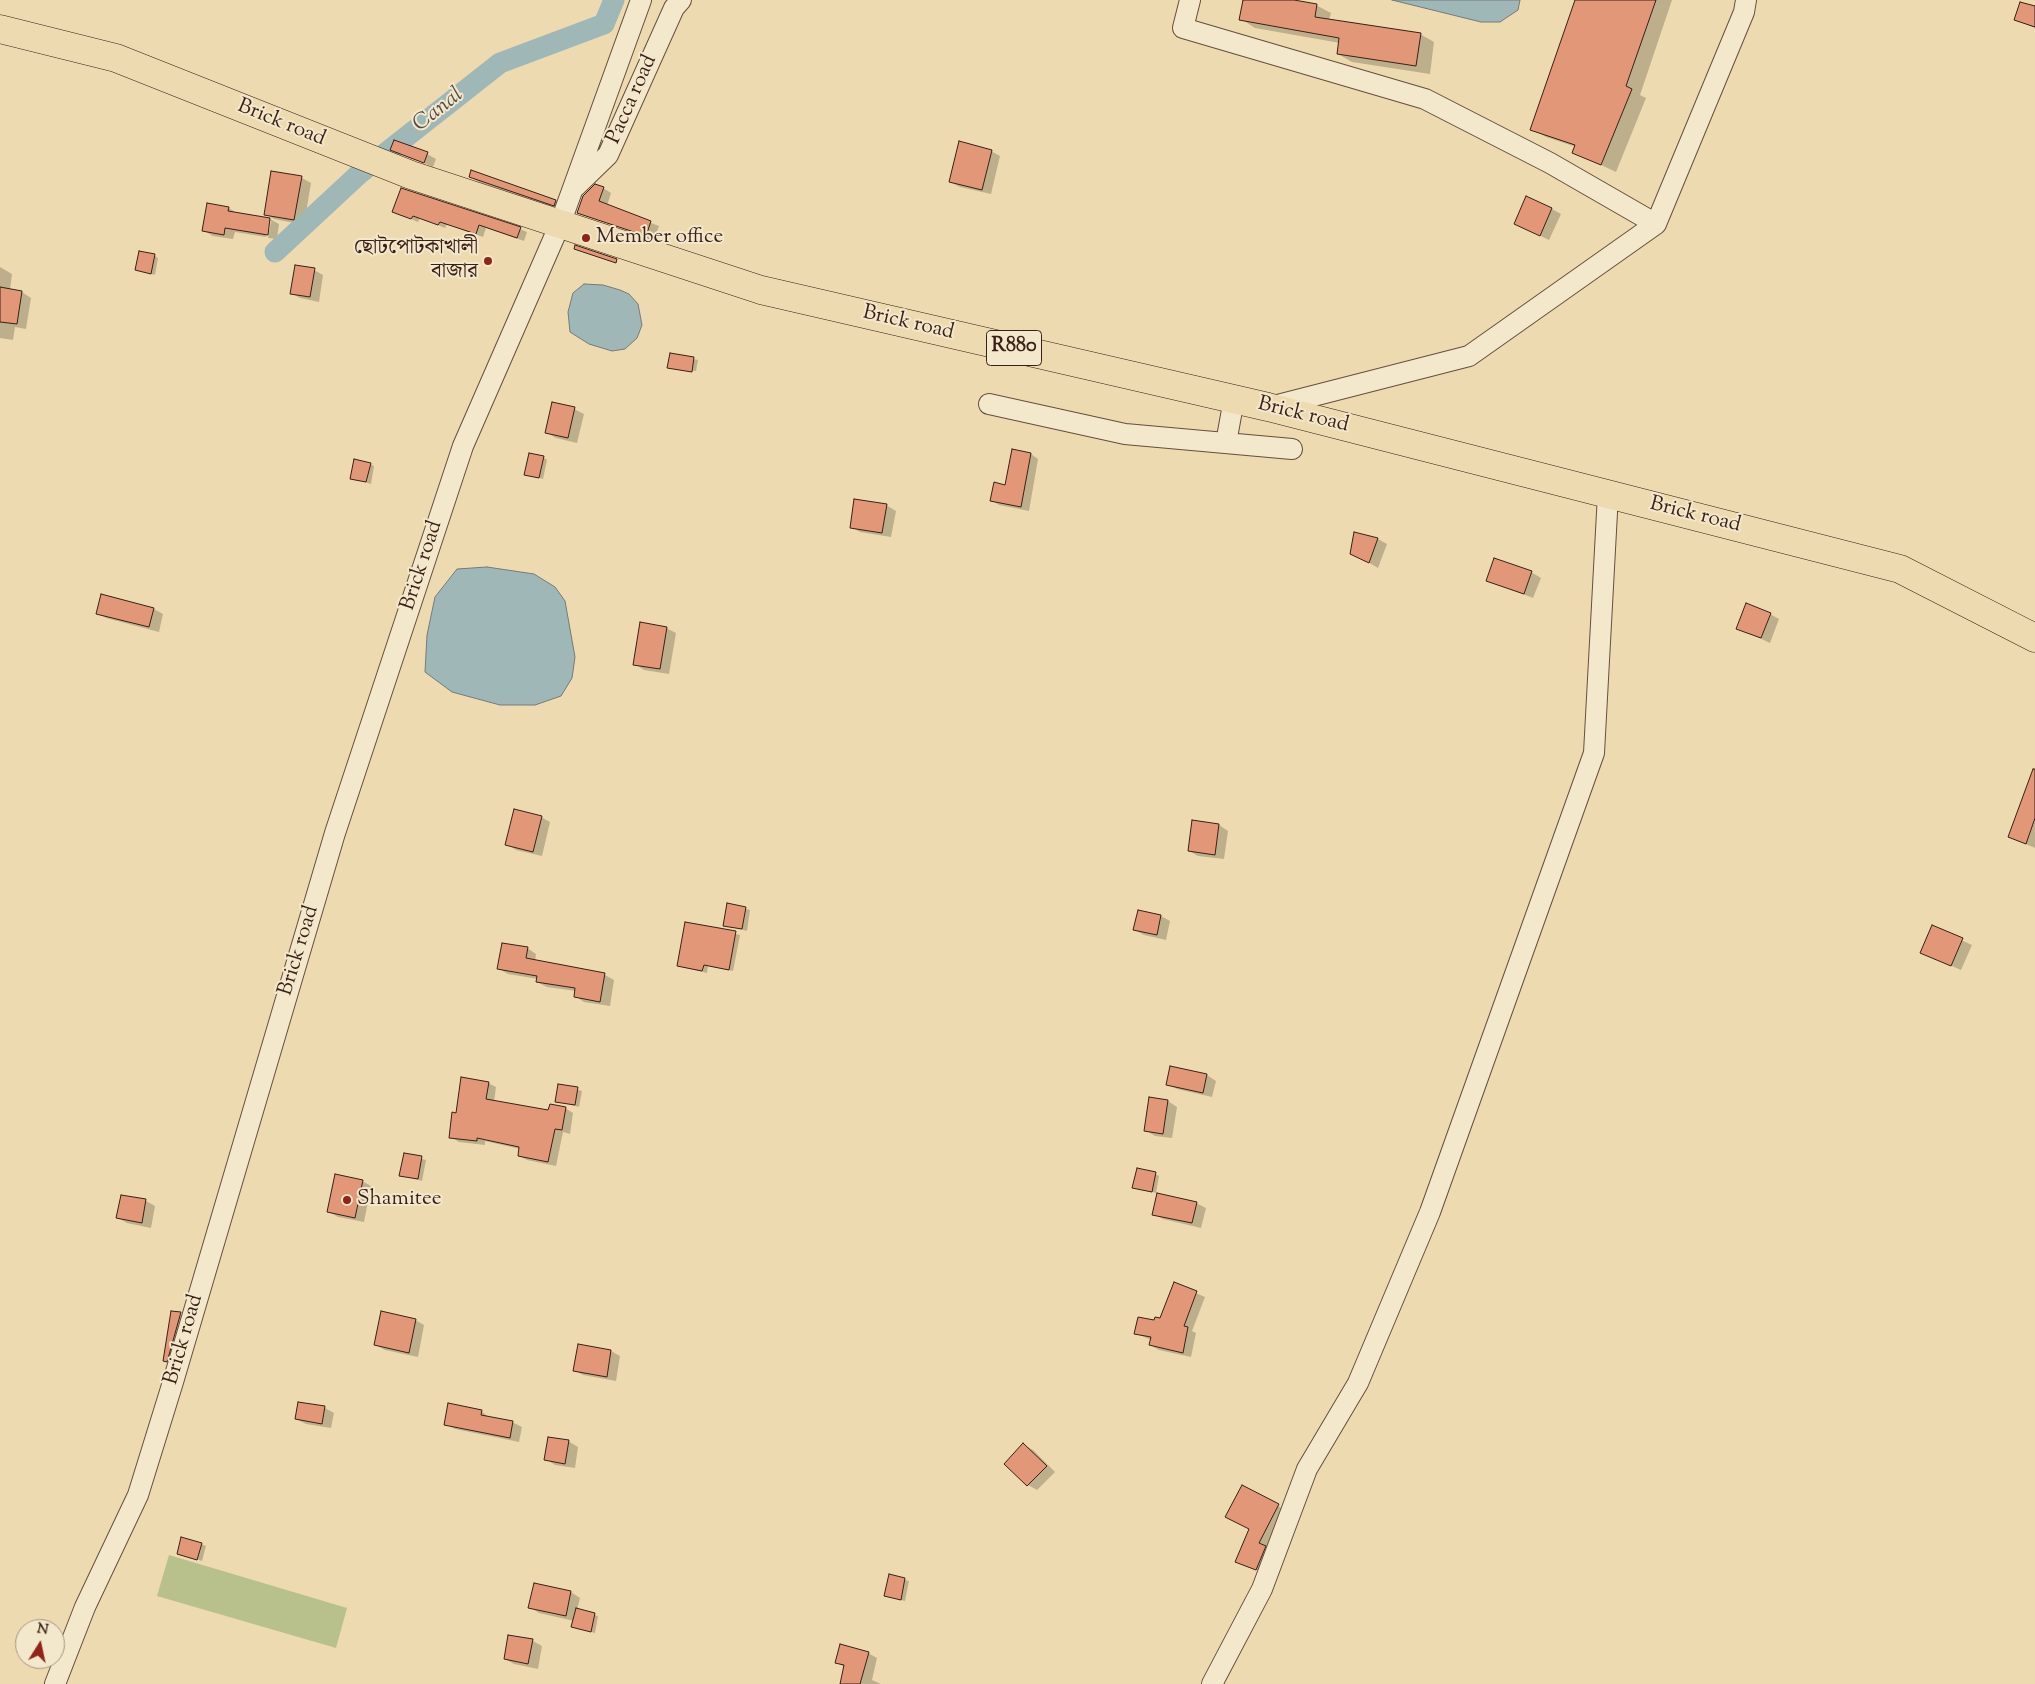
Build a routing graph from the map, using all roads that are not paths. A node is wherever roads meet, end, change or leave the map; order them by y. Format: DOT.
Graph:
graph roads {
  1 [pos="641,0"];
  2 [pos="681,0"];
  3 [pos="1190,0"];
  4 [pos="1746,0"];
  5 [pos="0,29"];
  6 [pos="572,190"];
  7 [pos="560,224"];
  8 [pos="1656,224"];
  9 [pos="1234,399"];
  10 [pos="989,404"];
  11 [pos="1268,407"];
  12 [pos="1226,443"];
  13 [pos="1292,449"];
  14 [pos="1608,494"];
  15 [pos="2035,638"];
  16 [pos="55,1684"];
  17 [pos="1212,1684"];
  1 -- 6 [label="street, Brick road"];
  2 -- 6 [label="street, Pacca road"];
  3 -- 8 [label="street"];
  4 -- 8 [label="street"];
  5 -- 7 [label="main road, Brick road / R880"];
  6 -- 7 [label="street, Brick road"];
  7 -- 9 [label="main road, Brick road / R880"];
  7 -- 16 [label="street, Brick road"];
  8 -- 11 [label="street"];
  9 -- 11 [label="main road, Brick road / R880"];
  9 -- 12 [label="street"];
  10 -- 12 [label="street"];
  11 -- 14 [label="main road, Brick road / R880"];
  12 -- 13 [label="street"];
  14 -- 15 [label="main road, Brick road / R880"];
  14 -- 17 [label="street"];
}
